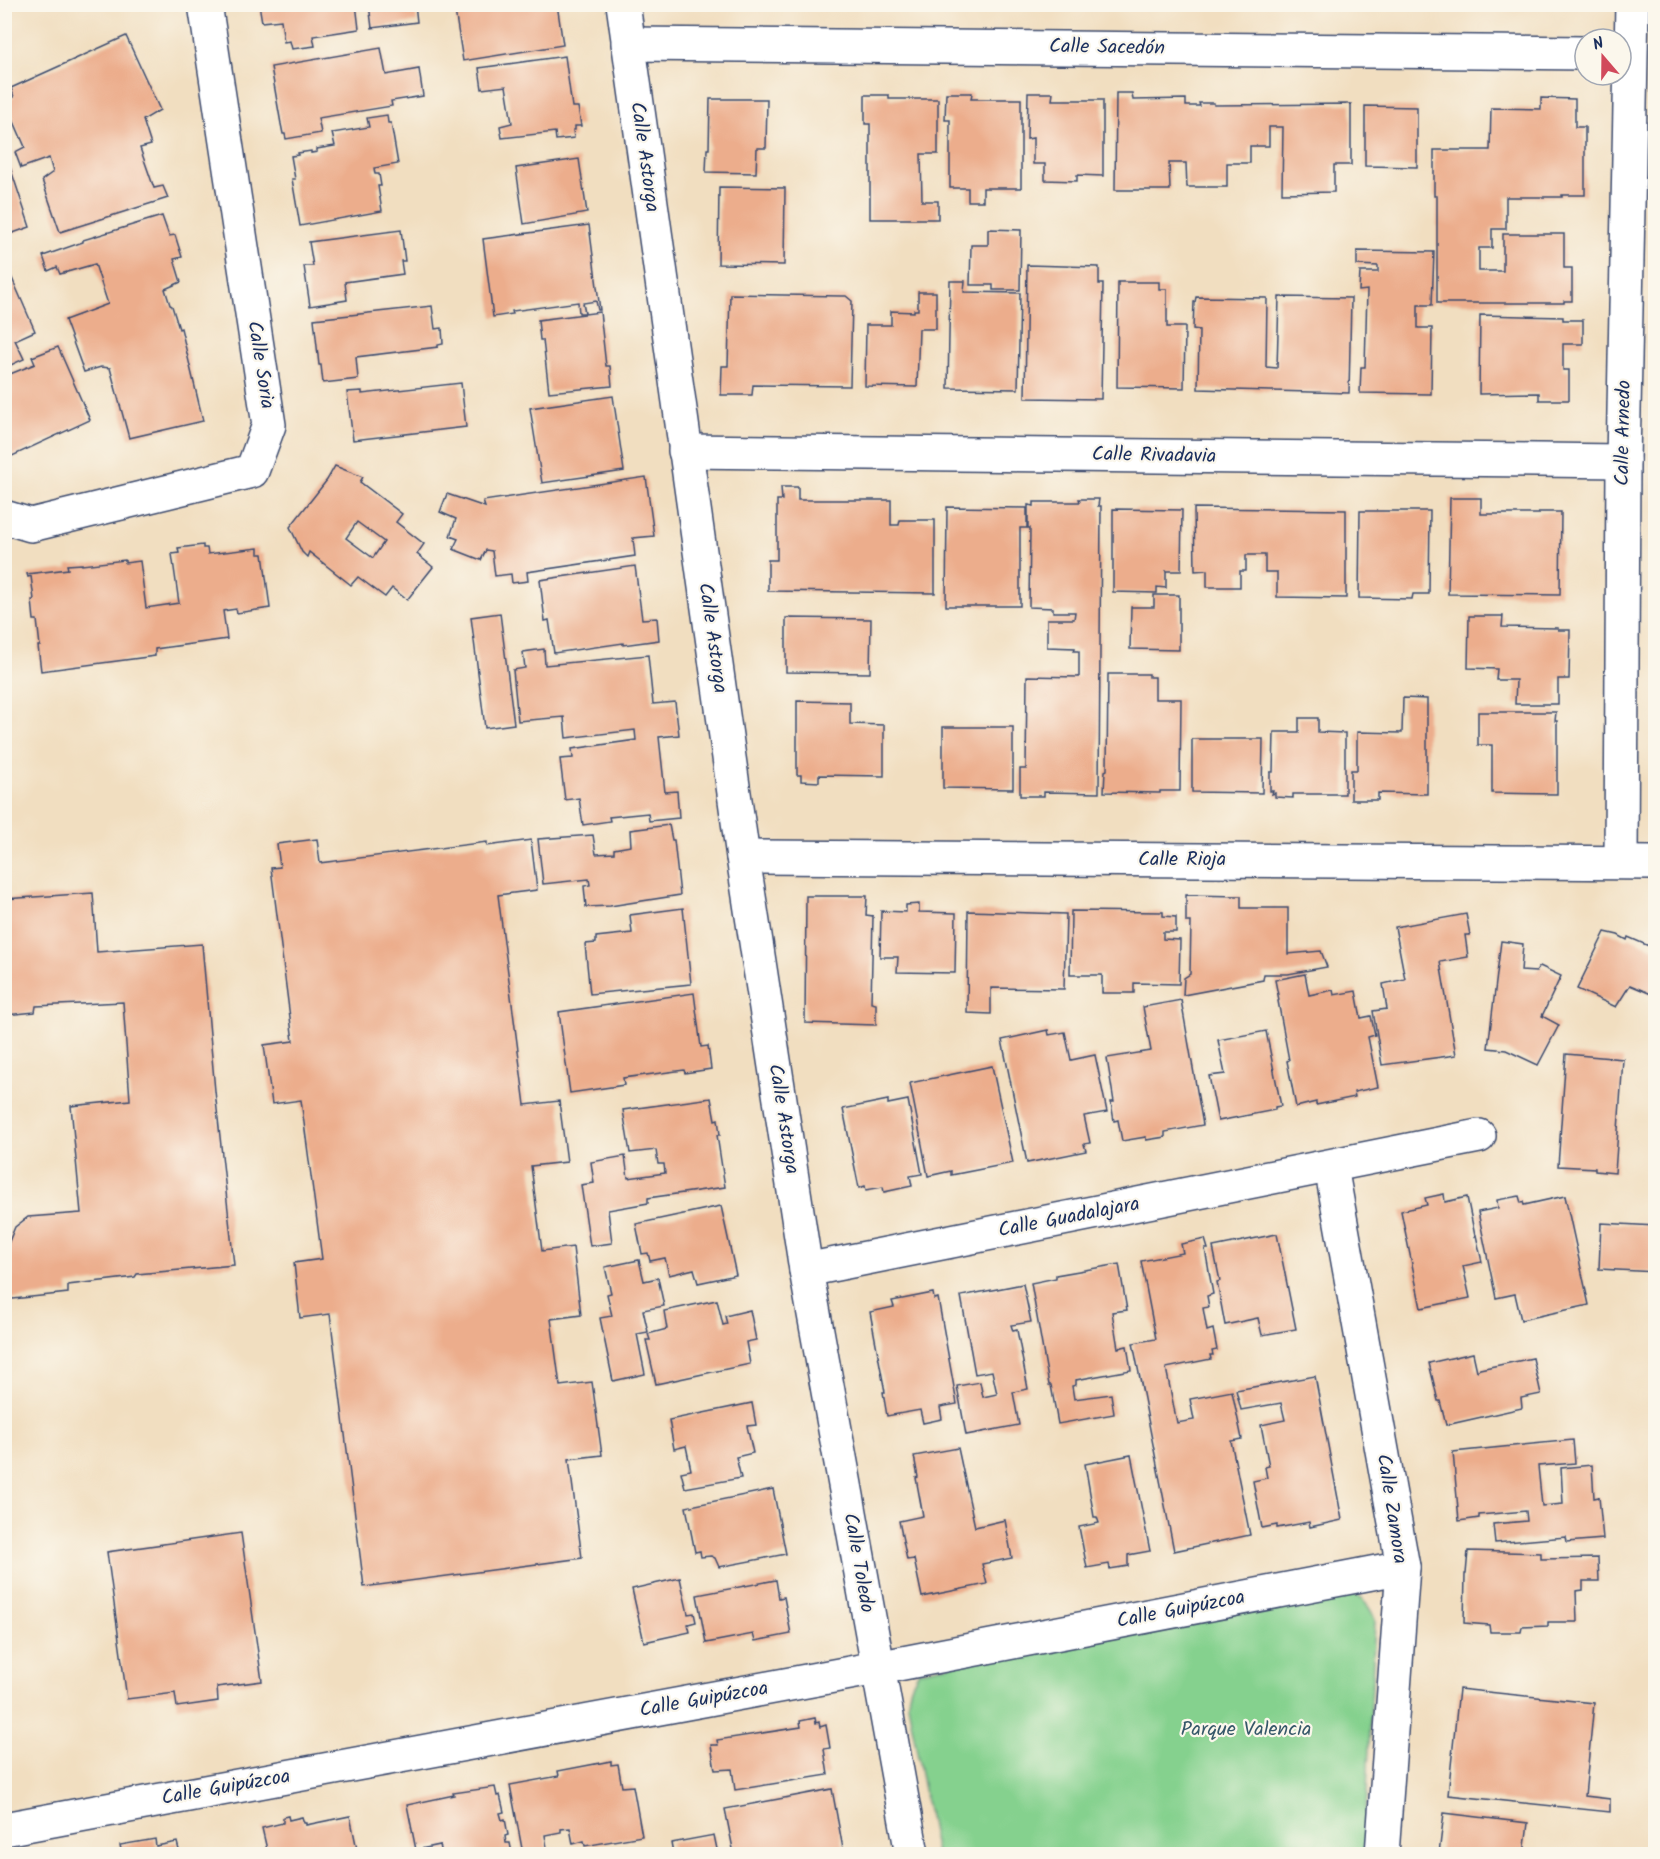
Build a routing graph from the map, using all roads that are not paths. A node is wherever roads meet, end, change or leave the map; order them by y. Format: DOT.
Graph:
graph roads {
  1 [pos="205,4"];
  2 [pos="623,4"];
  3 [pos="1632,4"];
  4 [pos="1630,27"];
  5 [pos="628,44"];
  6 [pos="1573,52"];
  7 [pos="1627,87"];
  8 [pos="685,451"];
  9 [pos="1623,461"];
  10 [pos="4,518"];
  11 [pos="743,857"];
  12 [pos="1621,862"];
  13 [pos="1656,863"];
  14 [pos="1479,1136"];
  15 [pos="1331,1167"];
  16 [pos="806,1270"];
  17 [pos="1403,1567"];
  18 [pos="877,1668"];
  19 [pos="4,1830"];
  20 [pos="912,1854"];
  21 [pos="1382,1854"];
  1 -- 10 [label="street, Calle Soria"];
  2 -- 5 [label="street, Calle Astorga"];
  3 -- 4 [label="street, Calle Arnedo"];
  5 -- 6 [label="street, Calle Sacedón"];
  5 -- 8 [label="street, Calle Astorga"];
  7 -- 9 [label="street, Calle Arnedo"];
  8 -- 9 [label="street, Calle Rivadavia"];
  8 -- 11 [label="street, Calle Astorga"];
  9 -- 12 [label="street, Calle Arnedo"];
  11 -- 12 [label="street, Calle Rioja"];
  11 -- 16 [label="street, Calle Astorga"];
  12 -- 13 [label="street, Calle Rioja"];
  14 -- 15 [label="street, Calle Guadalajara"];
  15 -- 16 [label="street, Calle Guadalajara"];
  15 -- 17 [label="street, Calle Zamora"];
  16 -- 18 [label="street, Calle Toledo"];
  17 -- 18 [label="street, Calle Guipúzcoa"];
  17 -- 21 [label="street, Calle Zamora"];
  18 -- 19 [label="street, Calle Guipúzcoa"];
  18 -- 20 [label="street, Calle Toledo"];
}
